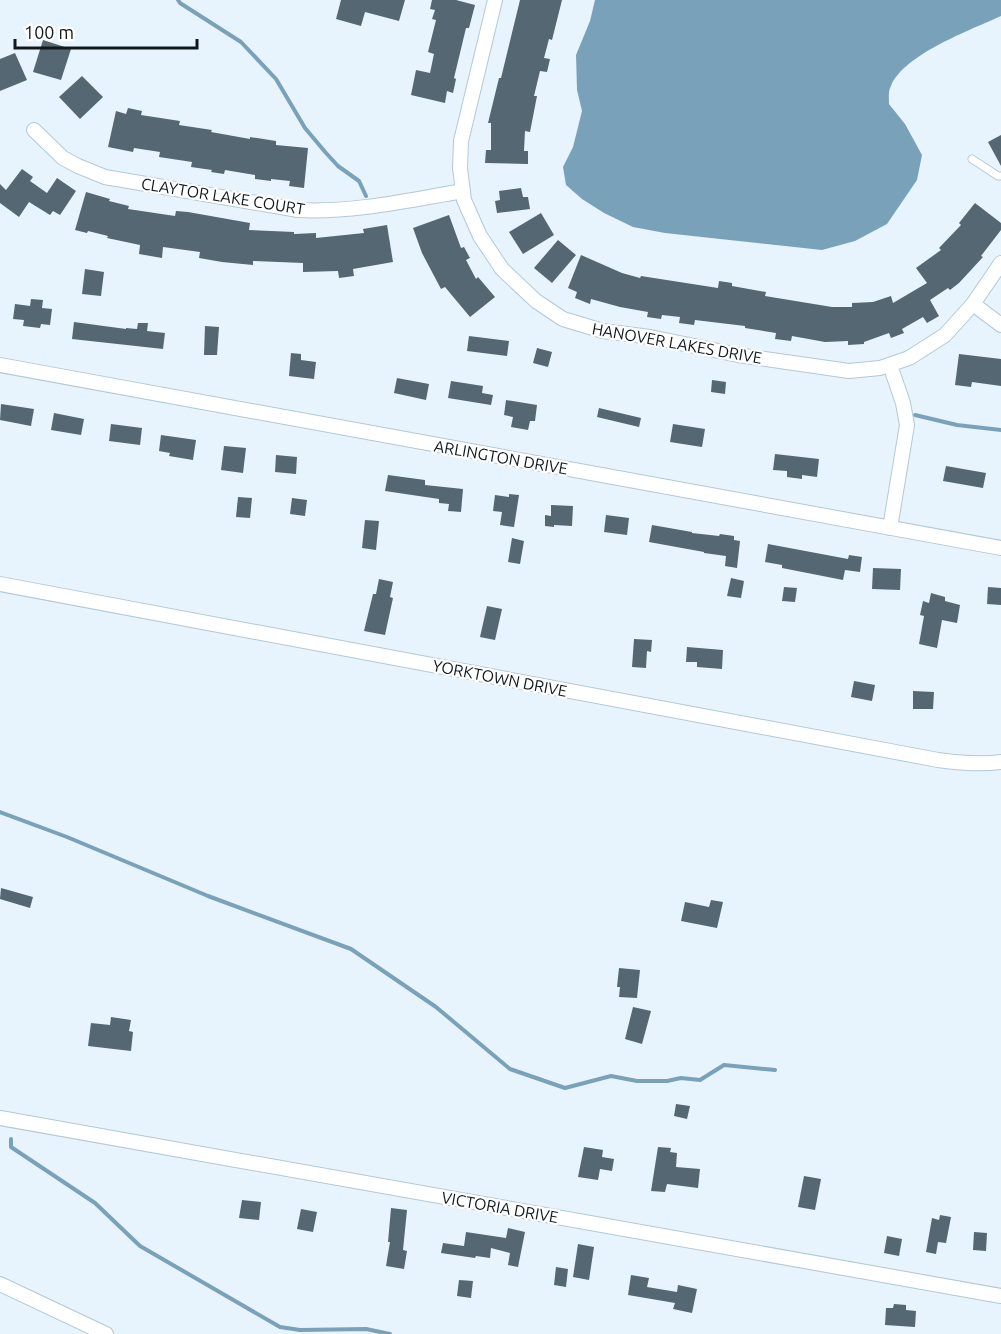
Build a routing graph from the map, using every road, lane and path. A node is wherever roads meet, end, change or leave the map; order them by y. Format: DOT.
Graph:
graph roads {
  1 [pos="495,0"];
  2 [pos="34,130"];
  3 [pos="972,159"];
  4 [pos="1001,176"];
  5 [pos="463,191"];
  6 [pos="1001,263"];
  7 [pos="973,304"];
  8 [pos="1001,325"];
  9 [pos="0,365"];
  10 [pos="890,365"];
  11 [pos="890,528"];
  12 [pos="1001,548"];
  13 [pos="0,584"];
  14 [pos="1001,762"];
  15 [pos="1,1120"];
  16 [pos="0,1284"];
  17 [pos="1001,1296"];
  18 [pos="106,1334"];
  1 -- 5 [label="street, HANOVER LAKES DRIVE"];
  2 -- 5 [label="street, CLAYTOR LAKE COURT"];
  3 -- 4 [label="lane"];
  5 -- 10 [label="street, HANOVER LAKES DRIVE"];
  6 -- 7 [label="street, HANOVER LAKES DRIVE"];
  7 -- 8 [label="street"];
  7 -- 10 [label="street, HANOVER LAKES DRIVE"];
  9 -- 11 [label="street, ARLINGTON DRIVE"];
  10 -- 11 [label="street"];
  11 -- 12 [label="street, ARLINGTON DRIVE"];
  13 -- 14 [label="street, YORKTOWN DRIVE"];
  15 -- 17 [label="street, VICTORIA DRIVE"];
  16 -- 18 [label="street"];
}
